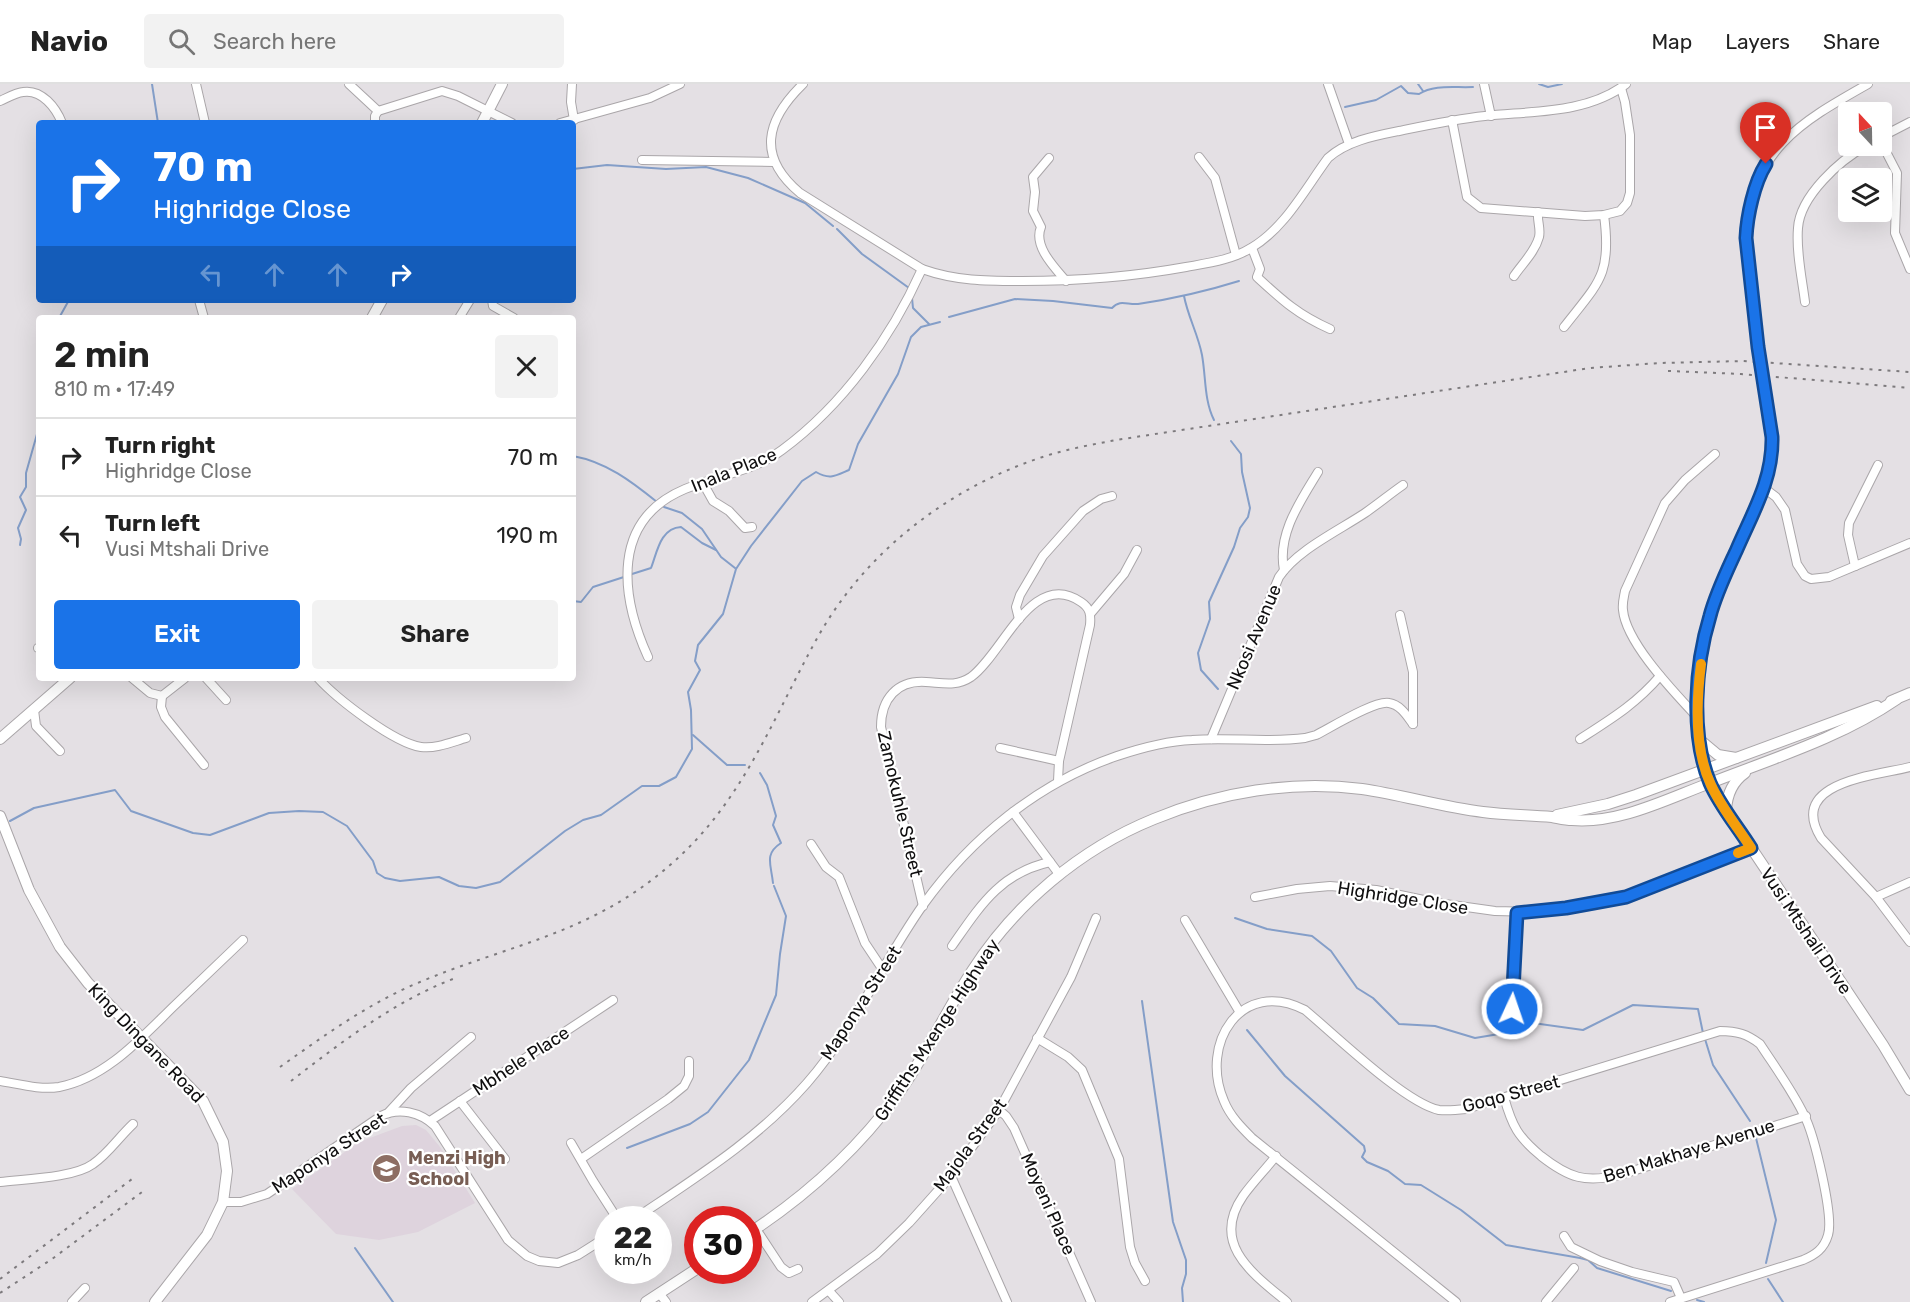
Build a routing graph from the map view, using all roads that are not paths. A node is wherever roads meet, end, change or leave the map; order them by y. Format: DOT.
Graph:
graph roads {
  1 [pos="196,84"];
  2 [pos="349,84"];
  3 [pos="502,84"];
  4 [pos="572,84"];
  5 [pos="680,84"];
  6 [pos="803,84"];
  7 [pos="1328,84"];
  8 [pos="1484,84"];
  9 [pos="1868,84"];
  10 [pos="1623,86"];
  11 [pos="0,101"];
  12 [pos="487,110"];
  13 [pos="378,111"];
  14 [pos="1491,116"];
  15 [pos="60,120"];
  16 [pos="204,120"];
  17 [pos="375,120"];
  18 [pos="483,120"];
  19 [pos="506,120"];
  20 [pos="574,120"];
  21 [pos="1452,120"];
  22 [pos="1910,122"];
  23 [pos="1892,131"];
  24 [pos="1350,144"];
  25 [pos="1850,156"];
  26 [pos="1888,156"];
  27 [pos="1199,157"];
  28 [pos="1048,158"];
  29 [pos="642,160"];
  30 [pos="774,162"];
  31 [pos="1538,212"];
  32 [pos="1604,215"];
  33 [pos="1252,248"];
  34 [pos="1236,255"];
  35 [pos="922,269"];
  36 [pos="1910,269"];
  37 [pos="1514,276"];
  38 [pos="1066,281"];
  39 [pos="1805,302"];
  40 [pos="492,303"];
  41 [pos="509,315"];
  42 [pos="1564,327"];
  43 [pos="1330,329"];
  44 [pos="1714,454"];
  45 [pos="1878,465"];
  46 [pos="1318,472"];
  47 [pos="703,483"];
  48 [pos="1403,485"];
  49 [pos="1764,489"];
  50 [pos="1112,496"];
  51 [pos="752,527"];
  52 [pos="1910,543"];
  53 [pos="1137,550"];
  54 [pos="1855,566"];
  55 [pos="1284,570"];
  56 [pos="1091,613"];
  57 [pos="1400,615"];
  58 [pos="1019,619"];
  59 [pos="648,657"];
  60 [pos="1660,676"];
  61 [pos="67,681"];
  62 [pos="136,681"];
  63 [pos="181,681"];
  64 [pos="209,681"];
  65 [pos="321,681"];
  66 [pos="1910,693"];
  67 [pos="162,696"];
  68 [pos="1897,699"];
  69 [pos="226,700"];
  70 [pos="34,710"];
  71 [pos="1697,717"];
  72 [pos="466,738"];
  73 [pos="0,739"];
  74 [pos="1211,739"];
  75 [pos="1580,739"];
  76 [pos="1700,740"];
  77 [pos="1000,748"];
  78 [pos="60,751"];
  79 [pos="1738,758"];
  80 [pos="1059,761"];
  81 [pos="1761,764"];
  82 [pos="204,765"];
  83 [pos="1910,767"];
  84 [pos="1705,771"];
  85 [pos="1058,781"];
  86 [pos="1710,783"];
  87 [pos="1726,810"];
  88 [pos="1013,812"];
  89 [pos="0,816"];
  90 [pos="1551,817"];
  91 [pos="811,844"];
  92 [pos="1751,848"];
  93 [pos="1050,862"];
  94 [pos="1059,874"];
  95 [pos="1910,882"];
  96 [pos="1255,897"];
  97 [pos="1876,897"];
  98 [pos="923,906"];
  99 [pos="1517,913"];
  100 [pos="1096,918"];
  101 [pos="1185,920"];
  102 [pos="243,940"];
  103 [pos="1910,942"];
  104 [pos="952,946"];
  105 [pos="883,970"];
  106 [pos="613,1000"];
  107 [pos="1512,1009"];
  108 [pos="1239,1011"];
  109 [pos="142,1037"];
  110 [pos="471,1037"];
  111 [pos="1037,1038"];
  112 [pos="689,1061"];
  113 [pos="0,1081"];
  114 [pos="1910,1090"];
  115 [pos="1504,1097"];
  116 [pos="460,1101"];
  117 [pos="999,1110"];
  118 [pos="388,1113"];
  119 [pos="1806,1116"];
  120 [pos="430,1121"];
  121 [pos="133,1124"];
  122 [pos="571,1143"];
  123 [pos="1276,1156"];
  124 [pos="505,1159"];
  125 [pos="580,1159"];
  126 [pos="951,1176"];
  127 [pos="0,1182"];
  128 [pos="224,1202"];
  129 [pos="609,1206"];
  130 [pos="654,1206"];
  131 [pos="762,1224"];
  132 [pos="1564,1236"];
  133 [pos="762,1244"];
  134 [pos="594,1245"];
  135 [pos="1574,1268"];
  136 [pos="798,1269"];
  137 [pos="684,1280"];
  138 [pos="1145,1281"];
  139 [pos="85,1288"];
  140 [pos="829,1291"];
  141 [pos="662,1298"];
  142 [pos="1681,1298"];
  143 [pos="72,1302"];
  144 [pos="155,1302"];
  145 [pos="646,1302"];
  146 [pos="812,1302"];
  147 [pos="839,1302"];
  148 [pos="1007,1302"];
  149 [pos="1091,1302"];
  150 [pos="1287,1302"];
  151 [pos="1456,1302"];
  152 [pos="1546,1302"];
  153 [pos="1670,1302"];
  1 -- 16 [label="street"];
  2 -- 13 [label="street"];
  3 -- 12 [label="street"];
  4 -- 20 [label="street"];
  5 -- 20 [label="street"];
  6 -- 30 [label="street"];
  7 -- 24 [label="street"];
  8 -- 14 [label="street"];
  9 -- 49 [label="street, bridge"];
  10 -- 14 [label="street"];
  10 -- 32 [label="street"];
  11 -- 15 [label="street"];
  12 -- 13 [label="street"];
  12 -- 18 [label="street"];
  12 -- 19 [label="street"];
  13 -- 17 [label="street"];
  14 -- 21 [label="street"];
  21 -- 24 [label="street"];
  21 -- 31 [label="street"];
  22 -- 23 [label="street"];
  24 -- 33 [label="street"];
  25 -- 39 [label="street"];
  26 -- 36 [label="street"];
  27 -- 34 [label="street"];
  28 -- 38 [label="street"];
  29 -- 30 [label="street"];
  30 -- 35 [label="street"];
  31 -- 32 [label="street"];
  31 -- 37 [label="street"];
  32 -- 42 [label="street"];
  33 -- 34 [label="street"];
  33 -- 43 [label="street"];
  34 -- 38 [label="street"];
  35 -- 38 [label="street"];
  35 -- 47 [label="street, Inala Place"];
  40 -- 41 [label="street"];
  44 -- 60 [label="street"];
  45 -- 54 [label="street"];
  46 -- 55 [label="street"];
  47 -- 51 [label="street"];
  47 -- 59 [label="street, Inala Place"];
  48 -- 55 [label="street, Nkosi Avenue"];
  49 -- 54 [label="street"];
  49 -- 71 [label="street"];
  50 -- 58 [label="street"];
  52 -- 54 [label="street"];
  53 -- 56 [label="street"];
  55 -- 74 [label="street, Nkosi Avenue"];
  56 -- 58 [label="street, Zamokuhle Street"];
  56 -- 80 [label="street"];
  57 -- 74 [label="street, Maponya Street"];
  58 -- 98 [label="street, Zamokuhle Street"];
  60 -- 71 [label="street"];
  60 -- 75 [label="street"];
  61 -- 70 [label="street"];
  62 -- 67 [label="street"];
  63 -- 67 [label="street"];
  64 -- 69 [label="street"];
  65 -- 72 [label="street"];
  66 -- 68 [label="street, Griffiths Mxenge Highway"];
  67 -- 82 [label="street"];
  68 -- 79 [label="street, Griffiths Mxenge Highway"];
  68 -- 81 [label="street, Griffiths Mxenge Highway"];
  70 -- 73 [label="street"];
  70 -- 78 [label="street"];
  71 -- 76 [label="street"];
  74 -- 85 [label="street, Maponya Street"];
  76 -- 79 [label="street"];
  76 -- 84 [label="street"];
  77 -- 80 [label="street"];
  79 -- 84 [label="street, Griffiths Mxenge Highway"];
  80 -- 85 [label="street"];
  81 -- 86 [label="street, Griffiths Mxenge Highway"];
  81 -- 87 [label="street"];
  83 -- 97 [label="street"];
  84 -- 86 [label="street, Vusi Mtshali Drive"];
  84 -- 90 [label="street, Griffiths Mxenge Highway"];
  85 -- 88 [label="street, Maponya Street"];
  86 -- 87 [label="street, Vusi Mtshali Drive"];
  86 -- 90 [label="street, Griffiths Mxenge Highway"];
  87 -- 92 [label="street, Vusi Mtshali Drive"];
  88 -- 93 [label="street"];
  88 -- 98 [label="street, Maponya Street"];
  89 -- 109 [label="street, King Dingane Road"];
  90 -- 94 [label="street, Griffiths Mxenge Highway"];
  91 -- 105 [label="street"];
  92 -- 99 [label="street, Highridge Close"];
  92 -- 114 [label="street, Vusi Mtshali Drive"];
  93 -- 94 [label="street"];
  93 -- 104 [label="street"];
  94 -- 131 [label="street, Griffiths Mxenge Highway"];
  95 -- 97 [label="street"];
  96 -- 99 [label="street, Highridge Close"];
  97 -- 103 [label="street"];
  98 -- 105 [label="street, Maponya Street"];
  99 -- 107 [label="street"];
  100 -- 111 [label="street, Majola Street"];
  101 -- 108 [label="street"];
  102 -- 109 [label="street"];
  105 -- 130 [label="street, Maponya Street"];
  106 -- 116 [label="street, Mbhele Place"];
  108 -- 115 [label="street, Goqo Street"];
  108 -- 123 [label="street"];
  109 -- 113 [label="street"];
  109 -- 128 [label="street, King Dingane Road"];
  110 -- 118 [label="street"];
  111 -- 117 [label="street, Majola Street"];
  111 -- 138 [label="street"];
  112 -- 125 [label="street"];
  115 -- 119 [label="street, Ben Makhaye Avenue"];
  115 -- 119 [label="street, Goqo Street"];
  116 -- 120 [label="street, Mbhele Place"];
  116 -- 124 [label="street"];
  117 -- 126 [label="street, Majola Street"];
  117 -- 149 [label="street, Moyeni Place"];
  118 -- 120 [label="street, Maponya Street"];
  118 -- 128 [label="street, Maponya Street"];
  119 -- 142 [label="street, Goqo Street"];
  120 -- 134 [label="street"];
  121 -- 127 [label="street"];
  122 -- 125 [label="street"];
  123 -- 150 [label="street"];
  123 -- 151 [label="street"];
  125 -- 129 [label="street"];
  126 -- 140 [label="street, Majola Street"];
  126 -- 148 [label="street"];
  128 -- 144 [label="street, King Dingane Road"];
  132 -- 142 [label="street"];
  133 -- 136 [label="street"];
  135 -- 152 [label="street"];
  137 -- 141 [label="street"];
  139 -- 143 [label="street"];
  140 -- 146 [label="street, Majola Street"];
  140 -- 147 [label="street"];
  141 -- 145 [label="street"];
  142 -- 153 [label="street, Goqo Street"];
}
